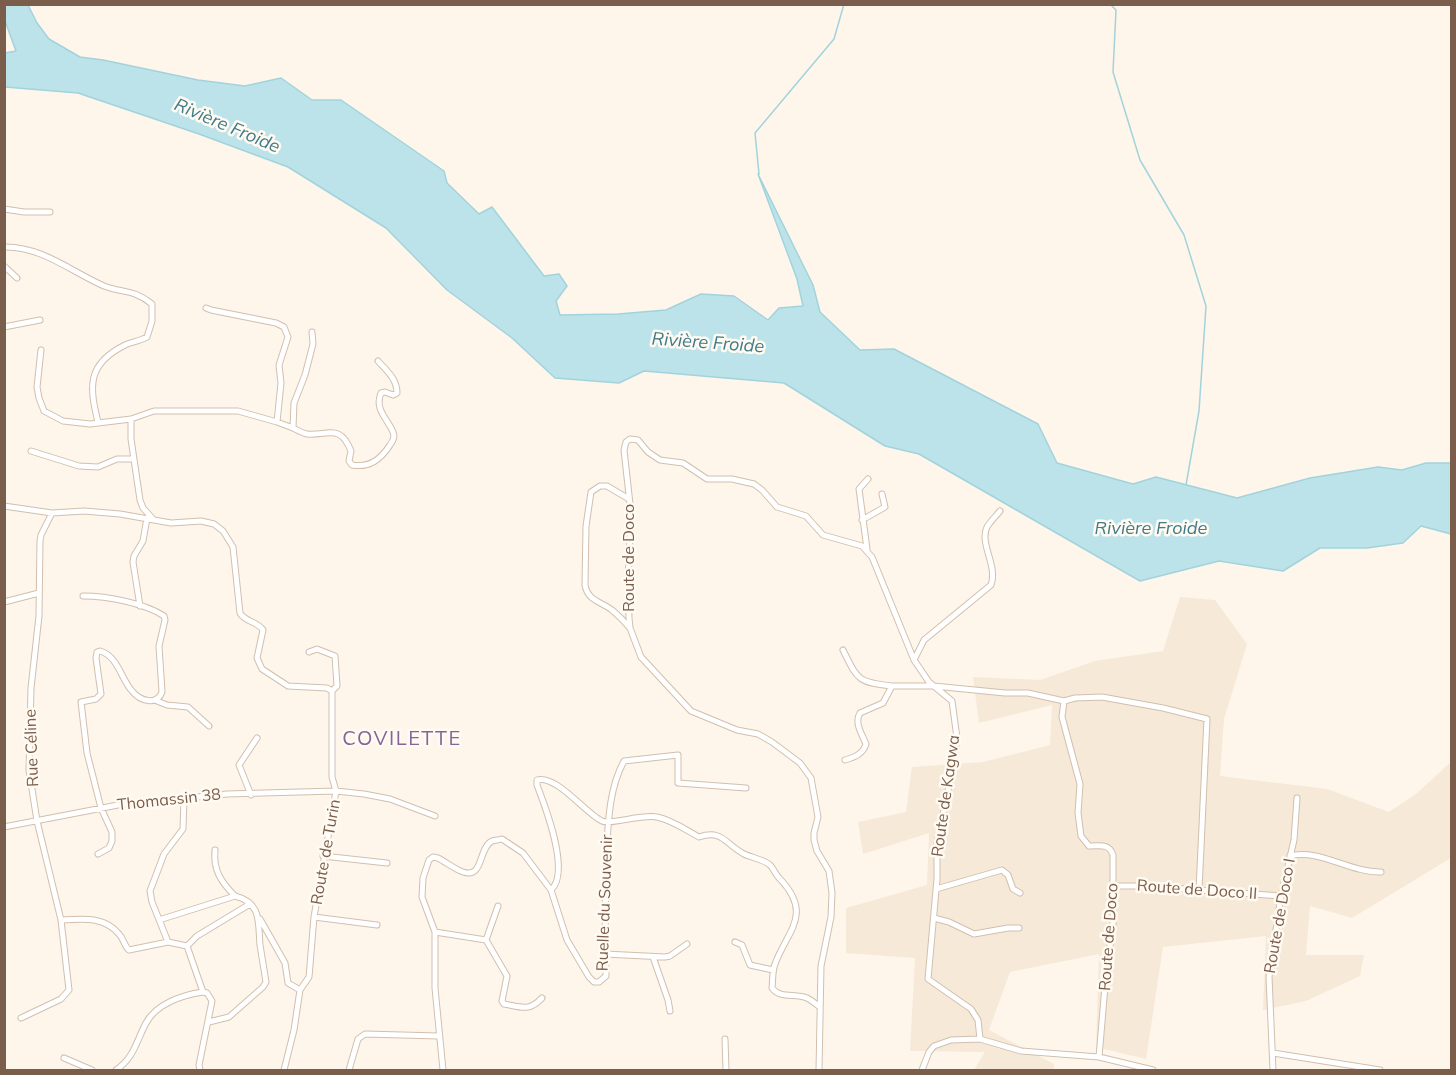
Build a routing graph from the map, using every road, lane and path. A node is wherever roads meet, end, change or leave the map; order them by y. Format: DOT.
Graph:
graph roads {
  1 [pos="4,209"];
  2 [pos="50,212"];
  3 [pos="4,247"];
  4 [pos="4,266"];
  5 [pos="17,278"];
  6 [pos="206,308"];
  7 [pos="40,320"];
  8 [pos="4,327"];
  9 [pos="312,332"];
  10 [pos="41,350"];
  11 [pos="378,361"];
  12 [pos="131,419"];
  13 [pos="98,422"];
  14 [pos="277,422"];
  15 [pos="293,428"];
  16 [pos="31,451"];
  17 [pos="134,459"];
  18 [pos="868,479"];
  19 [pos="882,494"];
  20 [pos="629,499"];
  21 [pos="4,506"];
  22 [pos="1000,512"];
  23 [pos="52,513"];
  24 [pos="148,518"];
  25 [pos="862,520"];
  26 [pos="867,549"];
  27 [pos="39,593"];
  28 [pos="83,596"];
  29 [pos="4,602"];
  30 [pos="140,606"];
  31 [pos="630,628"];
  32 [pos="843,650"];
  33 [pos="309,652"];
  34 [pos="914,660"];
  35 [pos="892,686"];
  36 [pos="934,686"];
  37 [pos="332,691"];
  38 [pos="157,701"];
  39 [pos="1064,701"];
  40 [pos="209,726"];
  41 [pos="257,738"];
  42 [pos="845,760"];
  43 [pos="746,788"];
  44 [pos="336,791"];
  45 [pos="251,795"];
  46 [pos="1297,798"];
  47 [pos="184,799"];
  48 [pos="101,808"];
  49 [pos="435,816"];
  50 [pos="37,821"];
  51 [pos="608,823"];
  52 [pos="4,827"];
  53 [pos="215,850"];
  54 [pos="98,854"];
  55 [pos="323,856"];
  56 [pos="1290,856"];
  57 [pos="387,863"];
  58 [pos="1381,872"];
  59 [pos="1113,886"];
  60 [pos="936,889"];
  61 [pos="551,890"];
  62 [pos="1199,890"];
  63 [pos="1020,893"];
  64 [pos="235,896"];
  65 [pos="1281,896"];
  66 [pos="250,904"];
  67 [pos="498,906"];
  68 [pos="314,917"];
  69 [pos="934,918"];
  70 [pos="260,919"];
  71 [pos="61,920"];
  72 [pos="159,920"];
  73 [pos="377,924"];
  74 [pos="1019,928"];
  75 [pos="435,932"];
  76 [pos="486,940"];
  77 [pos="168,942"];
  78 [pos="735,942"];
  79 [pos="687,944"];
  80 [pos="187,946"];
  81 [pos="605,954"];
  82 [pos="653,957"];
  83 [pos="773,970"];
  84 [pos="300,990"];
  85 [pos="203,992"];
  86 [pos="542,998"];
  87 [pos="820,1007"];
  88 [pos="670,1011"];
  89 [pos="21,1018"];
  90 [pos="209,1022"];
  91 [pos="439,1036"];
  92 [pos="724,1039"];
  93 [pos="980,1039"];
  94 [pos="1273,1053"];
  95 [pos="1099,1057"];
  96 [pos="64,1058"];
  97 [pos="92,1071"];
  98 [pos="116,1071"];
  99 [pos="200,1071"];
  100 [pos="284,1071"];
  101 [pos="349,1071"];
  102 [pos="443,1071"];
  103 [pos="726,1071"];
  104 [pos="819,1071"];
  105 [pos="922,1071"];
  106 [pos="1153,1071"];
  107 [pos="1274,1071"];
  108 [pos="1380,1071"];
  1 -- 2 [label="street"];
  3 -- 13 [label="street"];
  4 -- 5 [label="street"];
  6 -- 14 [label="street"];
  7 -- 8 [label="street"];
  9 -- 15 [label="street"];
  10 -- 13 [label="street"];
  11 -- 15 [label="street"];
  12 -- 13 [label="street"];
  12 -- 14 [label="street"];
  12 -- 17 [label="street"];
  14 -- 15 [label="street"];
  16 -- 17 [label="street"];
  17 -- 24 [label="street"];
  18 -- 25 [label="street"];
  19 -- 25 [label="street"];
  20 -- 26 [label="street, Route de Doco"];
  20 -- 31 [label="street, Route de Doco"];
  20 -- 31 [label="street"];
  21 -- 23 [label="street"];
  22 -- 34 [label="street"];
  23 -- 24 [label="street"];
  23 -- 27 [label="street, Rue Céline"];
  24 -- 30 [label="street"];
  24 -- 37 [label="street"];
  25 -- 26 [label="street"];
  26 -- 34 [label="street"];
  27 -- 29 [label="street"];
  27 -- 50 [label="street, Rue Céline"];
  28 -- 30 [label="street"];
  30 -- 38 [label="street"];
  31 -- 87 [label="street, Route de Doco"];
  32 -- 35 [label="street"];
  33 -- 37 [label="street, Route de Turin"];
  34 -- 36 [label="street, Route de Kagwa"];
  35 -- 36 [label="street"];
  35 -- 42 [label="street"];
  36 -- 39 [label="street"];
  36 -- 60 [label="street, Route de Kagwa"];
  37 -- 44 [label="street, Route de Turin"];
  38 -- 40 [label="street"];
  38 -- 48 [label="street"];
  39 -- 59 [label="street, Route de Doco"];
  39 -- 62 [label="street"];
  41 -- 45 [label="street"];
  43 -- 51 [label="street, Ruelle du Souvenir"];
  44 -- 45 [label="street, Thomassin 38"];
  44 -- 49 [label="street, Thomassin 38"];
  44 -- 55 [label="street, Route de Turin"];
  45 -- 47 [label="street, Thomassin 38"];
  46 -- 56 [label="street, Route de Doco I"];
  47 -- 48 [label="street, Thomassin 38"];
  47 -- 72 [label="street"];
  48 -- 50 [label="street, Thomassin 38"];
  48 -- 54 [label="street"];
  50 -- 52 [label="street, Thomassin 38"];
  50 -- 71 [label="street, Rue Céline"];
  51 -- 61 [label="street"];
  51 -- 81 [label="street, Ruelle du Souvenir"];
  51 -- 83 [label="street"];
  53 -- 64 [label="street"];
  55 -- 57 [label="street"];
  55 -- 68 [label="street, Route de Turin"];
  56 -- 58 [label="street"];
  56 -- 65 [label="street, Route de Doco I"];
  59 -- 62 [label="street, Route de Doco II"];
  59 -- 95 [label="street, Route de Doco"];
  60 -- 63 [label="street"];
  60 -- 69 [label="street, Route de Kagwa"];
  61 -- 75 [label="street"];
  61 -- 81 [label="street, Ruelle du Souvenir"];
  62 -- 65 [label="street, Route de Doco II"];
  64 -- 66 [label="street"];
  64 -- 72 [label="street"];
  65 -- 94 [label="street, Route de Doco I"];
  66 -- 70 [label="street"];
  66 -- 80 [label="street"];
  67 -- 76 [label="street"];
  68 -- 73 [label="street"];
  68 -- 84 [label="street, Route de Turin"];
  69 -- 74 [label="street"];
  69 -- 93 [label="street, Route de Kagwa"];
  70 -- 84 [label="street"];
  70 -- 90 [label="street"];
  71 -- 77 [label="street"];
  71 -- 89 [label="street, Rue Céline"];
  72 -- 77 [label="street"];
  75 -- 76 [label="street"];
  75 -- 91 [label="street"];
  76 -- 86 [label="street"];
  77 -- 80 [label="street"];
  78 -- 83 [label="street"];
  79 -- 82 [label="street"];
  80 -- 85 [label="street"];
  81 -- 82 [label="street"];
  82 -- 88 [label="street"];
  83 -- 87 [label="street"];
  84 -- 100 [label="street, Route de Turin"];
  85 -- 90 [label="street"];
  85 -- 98 [label="street"];
  87 -- 104 [label="street, Route de Doco"];
  90 -- 99 [label="street"];
  91 -- 101 [label="street"];
  91 -- 102 [label="street"];
  92 -- 103 [label="street"];
  93 -- 95 [label="street"];
  93 -- 105 [label="street"];
  94 -- 107 [label="street, Route de Doco I"];
  94 -- 108 [label="street"];
  95 -- 106 [label="street"];
  96 -- 97 [label="street"];
}
